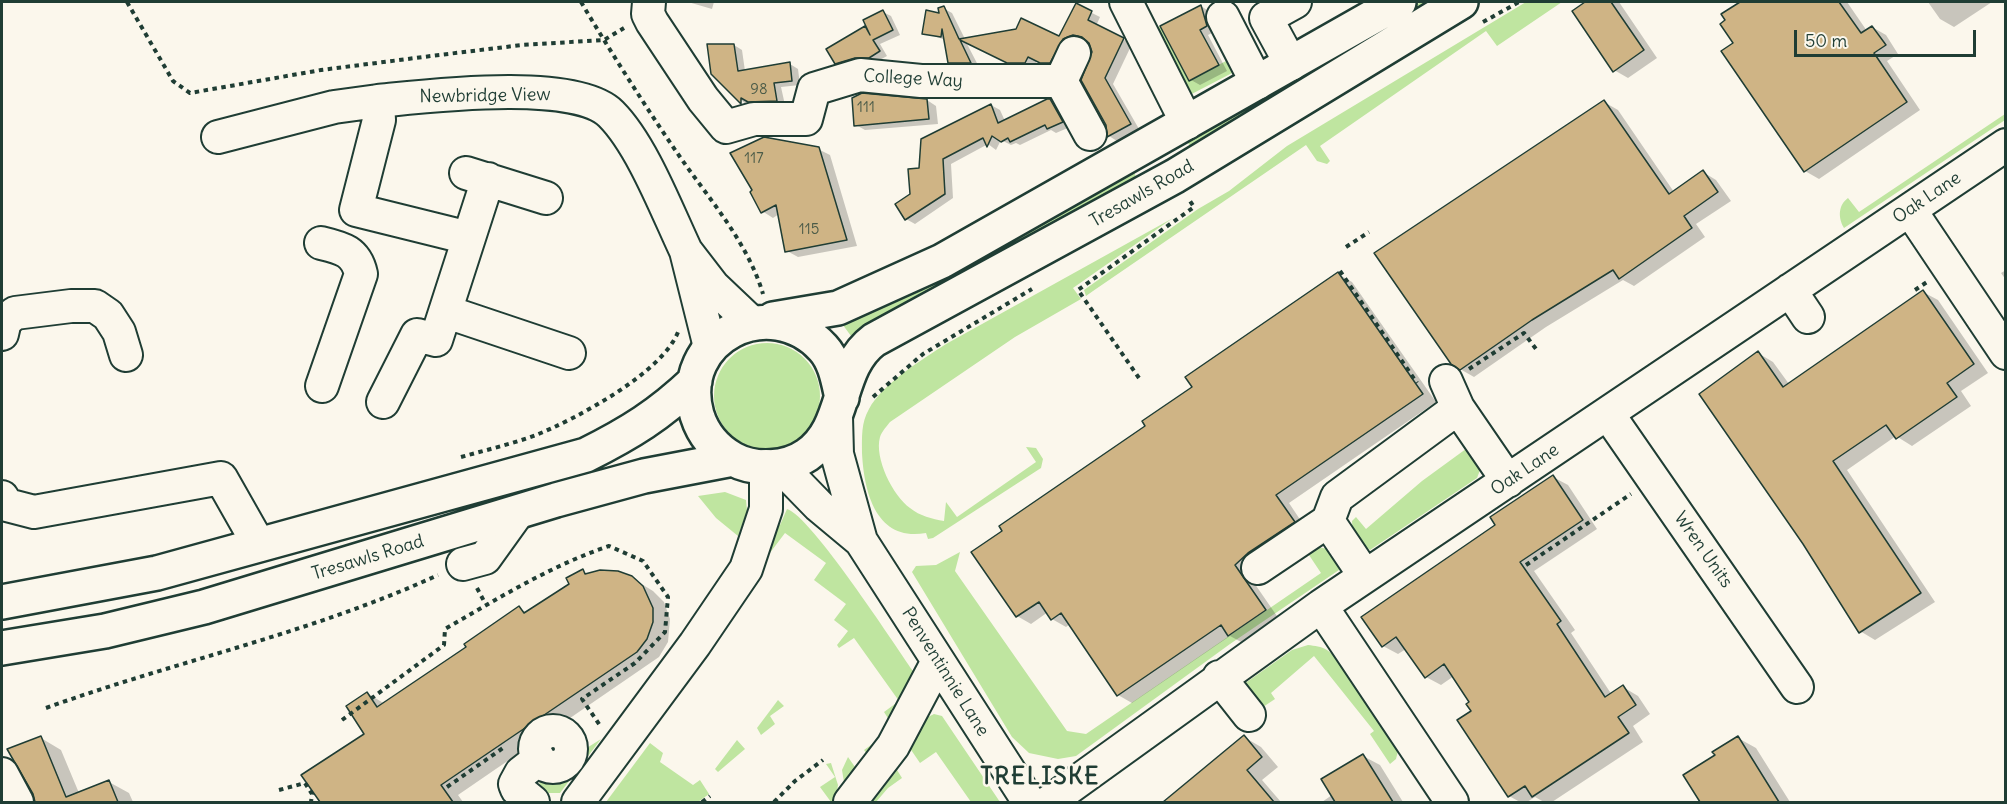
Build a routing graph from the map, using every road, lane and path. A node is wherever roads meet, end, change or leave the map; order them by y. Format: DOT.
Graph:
graph roads {
  1 [pos="127,2"];
  2 [pos="581,2"];
  3 [pos="649,2"];
  4 [pos="1126,2"];
  5 [pos="1295,2"];
  6 [pos="1399,2"];
  7 [pos="1461,2"];
  8 [pos="1223,17"];
  9 [pos="604,40"];
  10 [pos="1074,53"];
  11 [pos="1291,64"];
  12 [pos="1061,81"];
  13 [pos="1257,83"];
  14 [pos="378,101"];
  15 [pos="1187,123"];
  16 [pos="1090,134"];
  17 [pos="218,137"];
  18 [pos="2006,145"];
  19 [pos="546,198"];
  20 [pos="1181,206"];
  21 [pos="356,210"];
  22 [pos="1910,210"];
  23 [pos="1369,232"];
  24 [pos="469,238"];
  25 [pos="1346,247"];
  26 [pos="686,251"];
  27 [pos="1340,271"];
  28 [pos="1040,284"];
  29 [pos="1790,290"];
  30 [pos="447,312"];
  31 [pos="758,313"];
  32 [pos="1808,317"];
  33 [pos="3,323"];
  34 [pos="679,330"];
  35 [pos="710,347"];
  36 [pos="1536,349"];
  37 [pos="569,353"];
  38 [pos="2006,353"];
  39 [pos="126,355"];
  40 [pos="1139,378"];
  41 [pos="695,381"];
  42 [pos="322,386"];
  43 [pos="1440,391"];
  44 [pos="383,402"];
  45 [pos="849,405"];
  46 [pos="1608,414"];
  47 [pos="459,458"];
  48 [pos="733,459"];
  49 [pos="773,466"];
  50 [pos="1508,481"];
  51 [pos="1632,494"];
  52 [pos="2,497"];
  53 [pos="518,512"];
  54 [pos="1328,521"];
  55 [pos="861,541"];
  56 [pos="259,545"];
  57 [pos="463,564"];
  58 [pos="1526,565"];
  59 [pos="1258,568"];
  60 [pos="1365,576"];
  61 [pos="2,602"];
  62 [pos="485,603"];
  63 [pos="1321,606"];
  64 [pos="2,648"];
  65 [pos="938,661"];
  66 [pos="1219,677"];
  67 [pos="1797,687"];
  68 [pos="46,708"];
  69 [pos="1249,715"];
  70 [pos="342,720"];
  71 [pos="601,728"];
  72 [pos="538,759"];
  73 [pos="823,760"];
  74 [pos="2,774"];
  75 [pos="279,790"];
  76 [pos="710,796"];
  77 [pos="17,802"];
  78 [pos="312,802"];
  79 [pos="534,802"];
  80 [pos="578,802"];
  81 [pos="702,802"];
  82 [pos="774,802"];
  83 [pos="850,802"];
  84 [pos="1029,802"];
  85 [pos="1049,802"];
  86 [pos="1452,802"];
  1 -- 9 [label="path"];
  2 -- 9 [label="path"];
  3 -- 12 [label="street, College Way"];
  4 -- 15 [label="street"];
  5 -- 11 [label="street"];
  6 -- 11 [label="highway"];
  7 -- 45 [label="highway, Tresawls Road"];
  8 -- 13 [label="street"];
  9 -- 31 [label="path"];
  10 -- 12 [label="street"];
  11 -- 13 [label="highway"];
  12 -- 16 [label="street"];
  13 -- 15 [label="highway"];
  14 -- 17 [label="street, Newbridge View"];
  14 -- 21 [label="street"];
  14 -- 26 [label="street, Newbridge View"];
  15 -- 31 [label="highway"];
  18 -- 22 [label="street, Oak Lane"];
  19 -- 24 [label="street"];
  20 -- 40 [label="path"];
  21 -- 24 [label="street"];
  21 -- 42 [label="street"];
  22 -- 29 [label="street, Oak Lane"];
  22 -- 38 [label="street"];
  23 -- 25 [label="path"];
  24 -- 30 [label="street"];
  26 -- 31 [label="street, Newbridge View"];
  26 -- 35 [label="street, Newbridge View"];
  27 -- 43 [label="path"];
  28 -- 45 [label="path"];
  29 -- 32 [label="street"];
  29 -- 46 [label="street, Oak Lane"];
  30 -- 37 [label="street"];
  30 -- 44 [label="street"];
  31 -- 35 [label="highway"];
  31 -- 45 [label="highway"];
  33 -- 39 [label="street"];
  34 -- 47 [label="path"];
  35 -- 41 [label="highway"];
  36 -- 43 [label="path"];
  41 -- 48 [label="highway"];
  41 -- 56 [label="highway"];
  43 -- 50 [label="street"];
  43 -- 54 [label="street"];
  45 -- 49 [label="highway"];
  45 -- 55 [label="street, Penventinnie Lane"];
  46 -- 50 [label="street, Oak Lane"];
  46 -- 67 [label="street, Wren Units"];
  48 -- 49 [label="highway"];
  48 -- 53 [label="highway, Tresawls Road"];
  49 -- 55 [label="street, Penventinnie Lane"];
  49 -- 80 [label="street"];
  50 -- 60 [label="street, Oak Lane"];
  51 -- 58 [label="path"];
  52 -- 56 [label="street"];
  53 -- 57 [label="street"];
  53 -- 64 [label="highway, Tresawls Road"];
  54 -- 59 [label="street"];
  54 -- 60 [label="street"];
  55 -- 65 [label="street, Penventinnie Lane"];
  56 -- 61 [label="highway"];
  57 -- 62 [label="path"];
  57 -- 68 [label="path"];
  60 -- 63 [label="street, Oak Lane"];
  62 -- 70 [label="path"];
  62 -- 71 [label="path"];
  63 -- 66 [label="street, Oak Lane"];
  63 -- 86 [label="street"];
  65 -- 83 [label="street"];
  65 -- 84 [label="street, Penventinnie Lane"];
  66 -- 69 [label="street"];
  66 -- 85 [label="street, Oak Lane"];
  72 -- 79 [label="street"];
  73 -- 82 [label="path"];
  74 -- 77 [label="street"];
  75 -- 78 [label="path"];
  76 -- 81 [label="path"];
}
